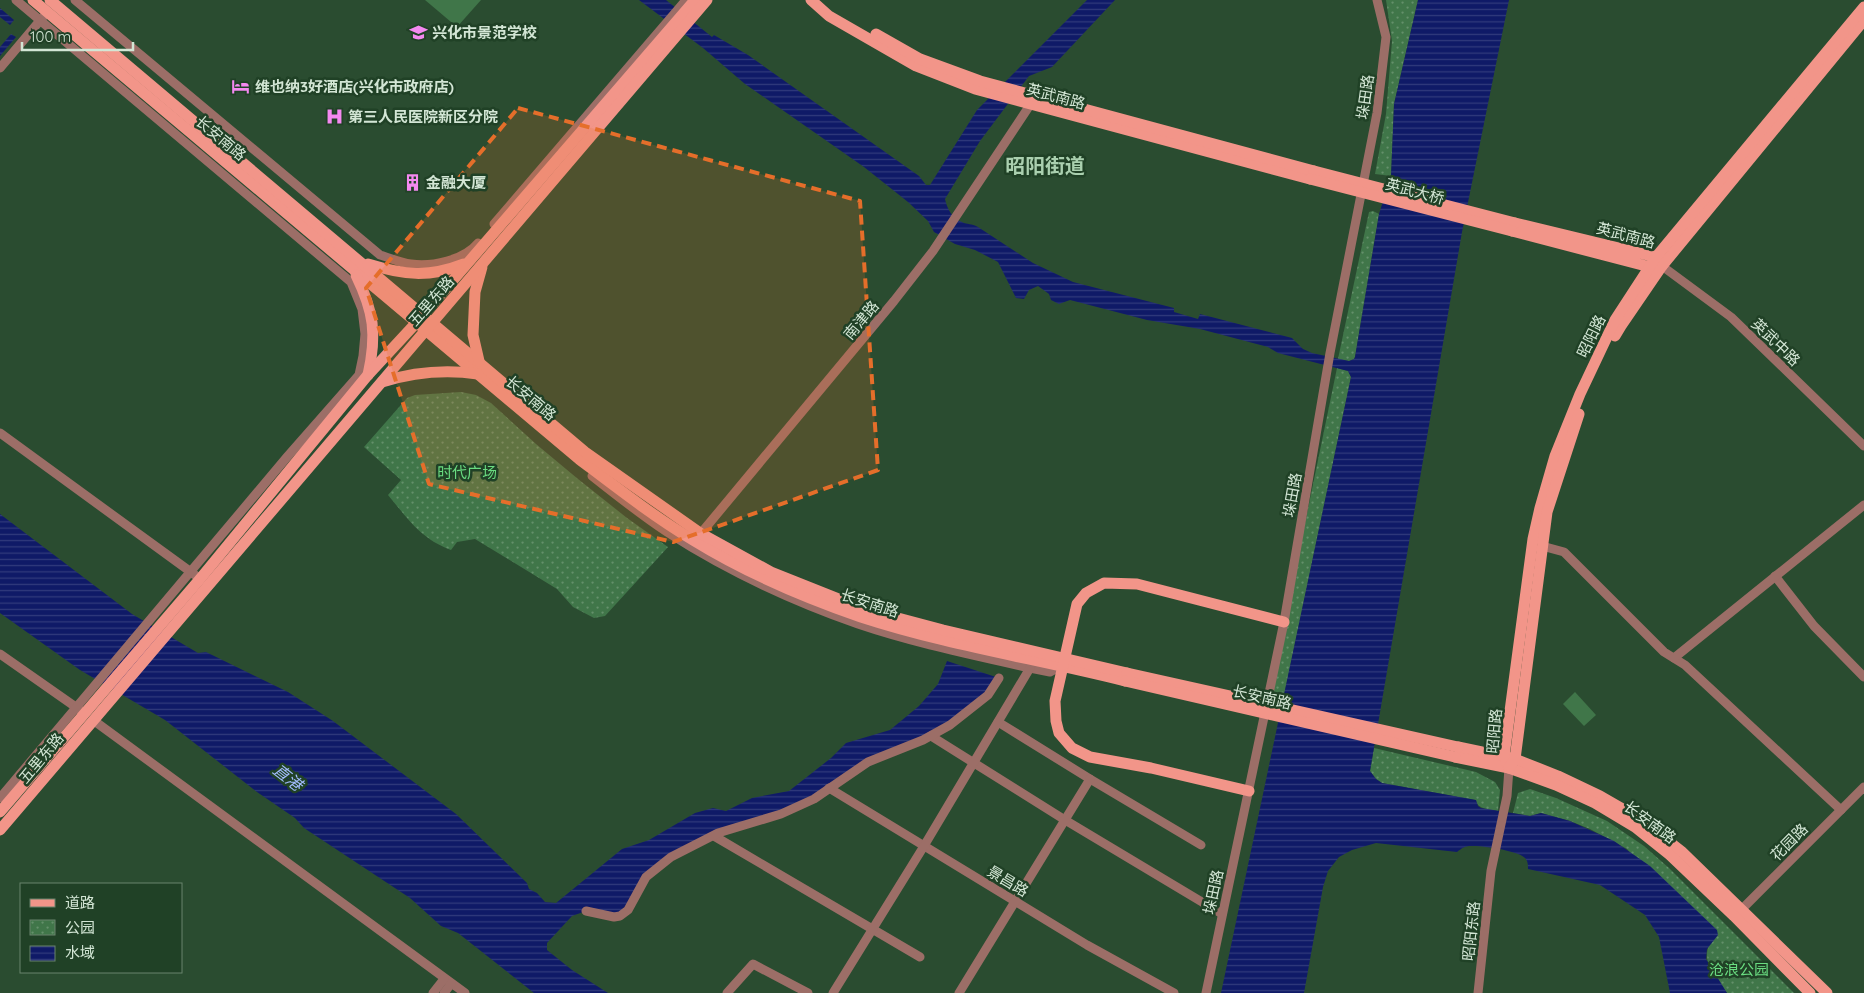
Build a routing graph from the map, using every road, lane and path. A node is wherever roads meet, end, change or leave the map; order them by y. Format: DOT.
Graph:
graph roads {
  1 [pos="16,0"];
  2 [pos="33,0"];
  3 [pos="75,0"];
  4 [pos="686,0"];
  5 [pos="811,0"];
  6 [pos="822,0"];
  7 [pos="1377,0"];
  8 [pos="703,1"];
  9 [pos="50,7"];
  10 [pos="1864,7"];
  11 [pos="1864,20"];
  12 [pos="1851,30"];
  13 [pos="668,33"];
  14 [pos="0,68"];
  15 [pos="978,85"];
  16 [pos="1031,101"];
  17 [pos="1312,175"];
  18 [pos="1513,227"];
  19 [pos="1659,262"];
  20 [pos="466,263"];
  21 [pos="483,264"];
  22 [pos="358,265"];
  23 [pos="1650,267"];
  24 [pos="420,318"];
  25 [pos="433,322"];
  26 [pos="425,331"];
  27 [pos="479,361"];
  28 [pos="479,374"];
  29 [pos="367,376"];
  30 [pos="382,382"];
  31 [pos="487,390"];
  32 [pos="0,433"];
  33 [pos="1864,446"];
  34 [pos="1864,505"];
  35 [pos="695,540"];
  36 [pos="1542,546"];
  37 [pos="190,572"];
  38 [pos="1774,576"];
  39 [pos="204,582"];
  40 [pos="168,616"];
  41 [pos="1284,622"];
  42 [pos="0,654"];
  43 [pos="1674,658"];
  44 [pos="1064,661"];
  45 [pos="1030,668"];
  46 [pos="1864,677"];
  47 [pos="999,678"];
  48 [pos="84,713"];
  49 [pos="998,722"];
  50 [pos="930,736"];
  51 [pos="1509,761"];
  52 [pos="973,763"];
  53 [pos="1090,779"];
  54 [pos="1864,787"];
  55 [pos="829,788"];
  56 [pos="1250,791"];
  57 [pos="0,798"];
  58 [pos="1841,810"];
  59 [pos="0,812"];
  60 [pos="1065,820"];
  61 [pos="0,830"];
  62 [pos="714,836"];
  63 [pos="1201,844"];
  64 [pos="924,846"];
  65 [pos="1015,902"];
  66 [pos="586,911"];
  67 [pos="1738,912"];
  68 [pos="1222,914"];
  69 [pos="872,928"];
  70 [pos="920,957"];
  71 [pos="447,981"];
  72 [pos="433,993"];
  73 [pos="444,993"];
  74 [pos="465,993"];
  75 [pos="727,993"];
  76 [pos="808,993"];
  77 [pos="833,993"];
  78 [pos="959,993"];
  79 [pos="1174,993"];
  80 [pos="1206,993"];
  81 [pos="1478,993"];
  82 [pos="1810,993"];
  83 [pos="1827,993"];
  1 -- 9 [label="street"];
  2 -- 9 [label="main road, 长安南路"];
  3 -- 13 [label="street"];
  4 -- 13 [label="street"];
  5 -- 15 [label="main road, 英武南路"];
  6 -- 15 [label="main road, 英武南路"];
  7 -- 41 [label="street, 垛田路"];
  8 -- 13 [label="main road, 五里东路"];
  9 -- 14 [label="street"];
  9 -- 22 [label="main road, 长安南路"];
  9 -- 37 [label="street"];
  10 -- 12 [label="main road, 昭阳路"];
  11 -- 12 [label="main road, 昭阳路"];
  12 -- 19 [label="main road, 昭阳路"];
  13 -- 20 [label="main road, 五里东路"];
  13 -- 21 [label="main road, 五里东路"];
  15 -- 16 [label="main road, 英武南路"];
  16 -- 17 [label="main road, 英武南路"];
  16 -- 35 [label="street, 南津路"];
  17 -- 18 [label="main road, 英武大桥, bridge"];
  18 -- 19 [label="main road, 英武南路"];
  18 -- 23 [label="main road, 英武南路"];
  19 -- 23 [label="main road, 昭阳路"];
  19 -- 33 [label="street, 英武中路"];
  19 -- 36 [label="main road, 昭阳路"];
  20 -- 22 [label="main road"];
  20 -- 24 [label="main road, 五里东路"];
  21 -- 25 [label="main road, 五里东路"];
  21 -- 27 [label="main road"];
  22 -- 24 [label="main road, 长安南路"];
  22 -- 29 [label="main road"];
  23 -- 51 [label="main road, 昭阳路"];
  24 -- 25 [label="main road, 长安南路"];
  24 -- 26 [label="main road, 长安南路"];
  24 -- 29 [label="main road, 五里东路"];
  25 -- 26 [label="main road, 五里东路"];
  25 -- 27 [label="main road, 长安南路"];
  26 -- 28 [label="main road, 长安南路"];
  26 -- 30 [label="main road, 五里东路"];
  27 -- 35 [label="main road, 长安南路"];
  28 -- 30 [label="main road"];
  28 -- 35 [label="main road, 长安南路"];
  29 -- 39 [label="main road, 五里东路"];
  30 -- 39 [label="main road, 五里东路"];
  31 -- 35 [label="street"];
  32 -- 37 [label="street"];
  34 -- 38 [label="street"];
  35 -- 44 [label="main road, 长安南路"];
  35 -- 45 [label="street"];
  36 -- 43 [label="street"];
  36 -- 51 [label="main road, 昭阳路"];
  37 -- 39 [label="street"];
  37 -- 40 [label="street"];
  38 -- 43 [label="street"];
  38 -- 46 [label="street"];
  39 -- 40 [label="main road, 五里东路"];
  40 -- 48 [label="main road, 五里东路"];
  41 -- 44 [label="main road"];
  41 -- 56 [label="street, 垛田路"];
  42 -- 48 [label="street"];
  43 -- 58 [label="street"];
  44 -- 45 [label="street"];
  44 -- 51 [label="main road, 长安南路, bridge"];
  44 -- 56 [label="main road"];
  45 -- 49 [label="street"];
  47 -- 50 [label="street"];
  48 -- 57 [label="street"];
  48 -- 59 [label="main road, 五里东路"];
  48 -- 61 [label="main road, 五里东路"];
  48 -- 71 [label="street"];
  49 -- 52 [label="street"];
  49 -- 53 [label="street"];
  50 -- 52 [label="street"];
  50 -- 55 [label="street"];
  51 -- 67 [label="main road, 长安南路"];
  51 -- 81 [label="street, 昭阳东路"];
  52 -- 60 [label="street"];
  52 -- 64 [label="street"];
  53 -- 60 [label="street"];
  53 -- 63 [label="street"];
  54 -- 58 [label="street, 花园路"];
  55 -- 62 [label="street"];
  55 -- 64 [label="street, 景昌路"];
  56 -- 68 [label="street, 垛田路"];
  58 -- 67 [label="street, 花园路"];
  60 -- 65 [label="street"];
  60 -- 68 [label="street"];
  62 -- 66 [label="street"];
  62 -- 69 [label="street"];
  64 -- 65 [label="street, 景昌路"];
  64 -- 69 [label="street"];
  65 -- 78 [label="street"];
  65 -- 79 [label="street, 景昌路"];
  67 -- 82 [label="main road, 长安南路"];
  67 -- 83 [label="main road, 长安南路"];
  68 -- 80 [label="street, 垛田路"];
  69 -- 70 [label="street"];
  69 -- 77 [label="street"];
  71 -- 72 [label="street"];
  71 -- 73 [label="street"];
  71 -- 74 [label="street"];
  75 -- 76 [label="street"];
}
